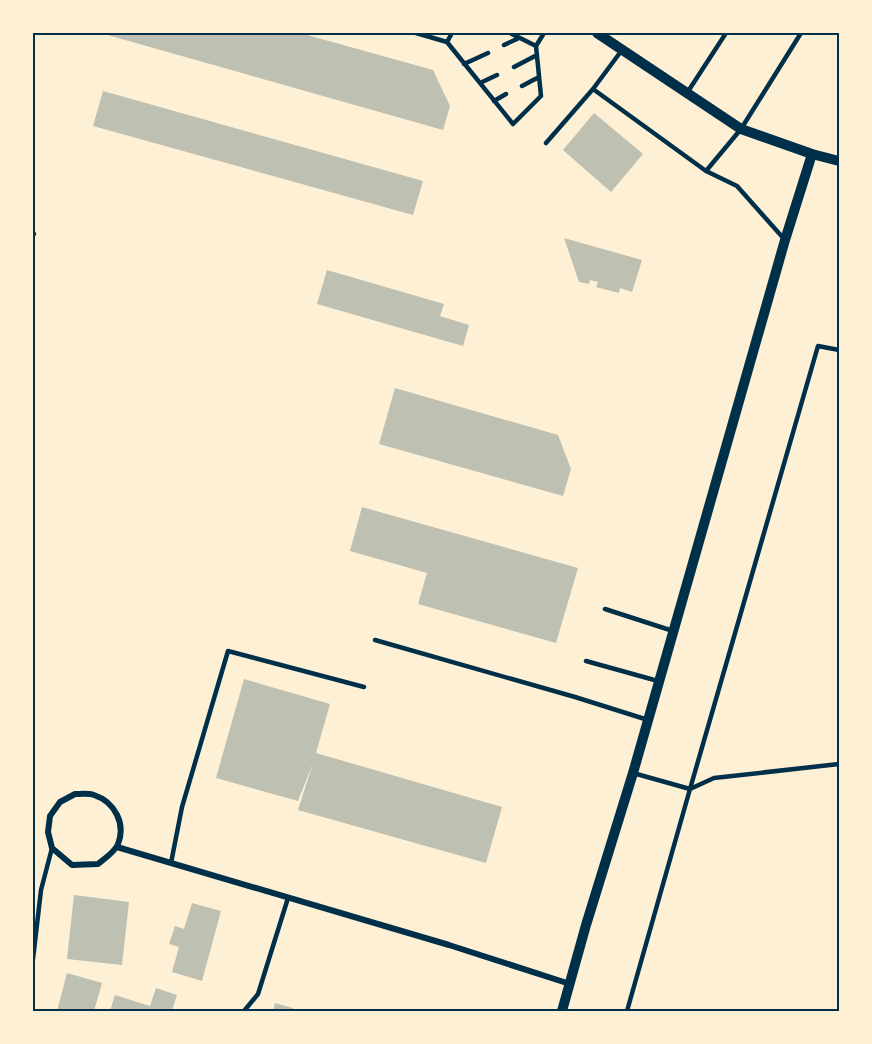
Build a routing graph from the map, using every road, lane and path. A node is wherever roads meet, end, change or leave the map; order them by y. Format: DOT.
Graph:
graph roads {
  1 [pos="416,33"];
  2 [pos="452,33"];
  3 [pos="510,33"];
  4 [pos="544,33"];
  5 [pos="597,33"];
  6 [pos="726,33"];
  7 [pos="801,33"];
  8 [pos="519,38"];
  9 [pos="447,42"];
  10 [pos="504,45"];
  11 [pos="536,46"];
  12 [pos="622,50"];
  13 [pos="488,52"];
  14 [pos="537,55"];
  15 [pos="464,64"];
  16 [pos="514,67"];
  17 [pos="497,75"];
  18 [pos="539,77"];
  19 [pos="480,83"];
  20 [pos="522,86"];
  21 [pos="593,88"];
  22 [pos="687,93"];
  23 [pos="506,94"];
  24 [pos="494,101"];
  25 [pos="741,129"];
  26 [pos="546,143"];
  27 [pos="812,154"];
  28 [pos="839,161"];
  29 [pos="706,171"];
  30 [pos="785,240"];
  31 [pos="839,351"];
  32 [pos="605,609"];
  33 [pos="674,631"];
  34 [pos="375,640"];
  35 [pos="586,661"];
  36 [pos="659,682"];
  37 [pos="364,687"];
  38 [pos="648,720"];
  39 [pos="839,764"];
  40 [pos="633,773"];
  41 [pos="690,789"];
  42 [pos="117,847"];
  43 [pos="52,848"];
  44 [pos="171,863"];
  45 [pos="288,898"];
  46 [pos="33,959"];
  47 [pos="570,984"];
  48 [pos="244,1011"];
  49 [pos="562,1011"];
  50 [pos="627,1011"];
  1 -- 9 [label="lane"];
  2 -- 9 [label="lane"];
  3 -- 8 [label="lane"];
  4 -- 11 [label="lane"];
  5 -- 12 [label="street"];
  6 -- 22 [label="lane"];
  7 -- 25 [label="lane"];
  8 -- 10 [label="lane"];
  8 -- 11 [label="lane"];
  9 -- 15 [label="lane"];
  11 -- 14 [label="lane"];
  12 -- 21 [label="lane"];
  12 -- 22 [label="street"];
  13 -- 15 [label="lane"];
  14 -- 16 [label="lane"];
  14 -- 18 [label="lane"];
  15 -- 19 [label="lane"];
  17 -- 19 [label="lane"];
  18 -- 20 [label="lane"];
  18 -- 24 [label="lane"];
  19 -- 24 [label="lane"];
  21 -- 26 [label="lane"];
  21 -- 29 [label="lane"];
  22 -- 25 [label="street"];
  23 -- 24 [label="lane"];
  25 -- 27 [label="street"];
  25 -- 29 [label="lane"];
  27 -- 28 [label="street"];
  27 -- 30 [label="street"];
  29 -- 30 [label="lane"];
  30 -- 33 [label="street"];
  31 -- 41 [label="lane"];
  32 -- 33 [label="lane"];
  33 -- 36 [label="street"];
  34 -- 38 [label="lane"];
  35 -- 36 [label="lane"];
  36 -- 38 [label="street"];
  37 -- 44 [label="lane"];
  38 -- 40 [label="street"];
  39 -- 41 [label="lane"];
  40 -- 41 [label="lane"];
  40 -- 47 [label="street"];
  41 -- 50 [label="lane"];
  42 -- 43 [label="street"];
  42 -- 43 [label="street"];
  42 -- 44 [label="street"];
  43 -- 46 [label="lane"];
  44 -- 45 [label="street"];
  45 -- 47 [label="street"];
  45 -- 48 [label="lane"];
  47 -- 49 [label="street"];
}
